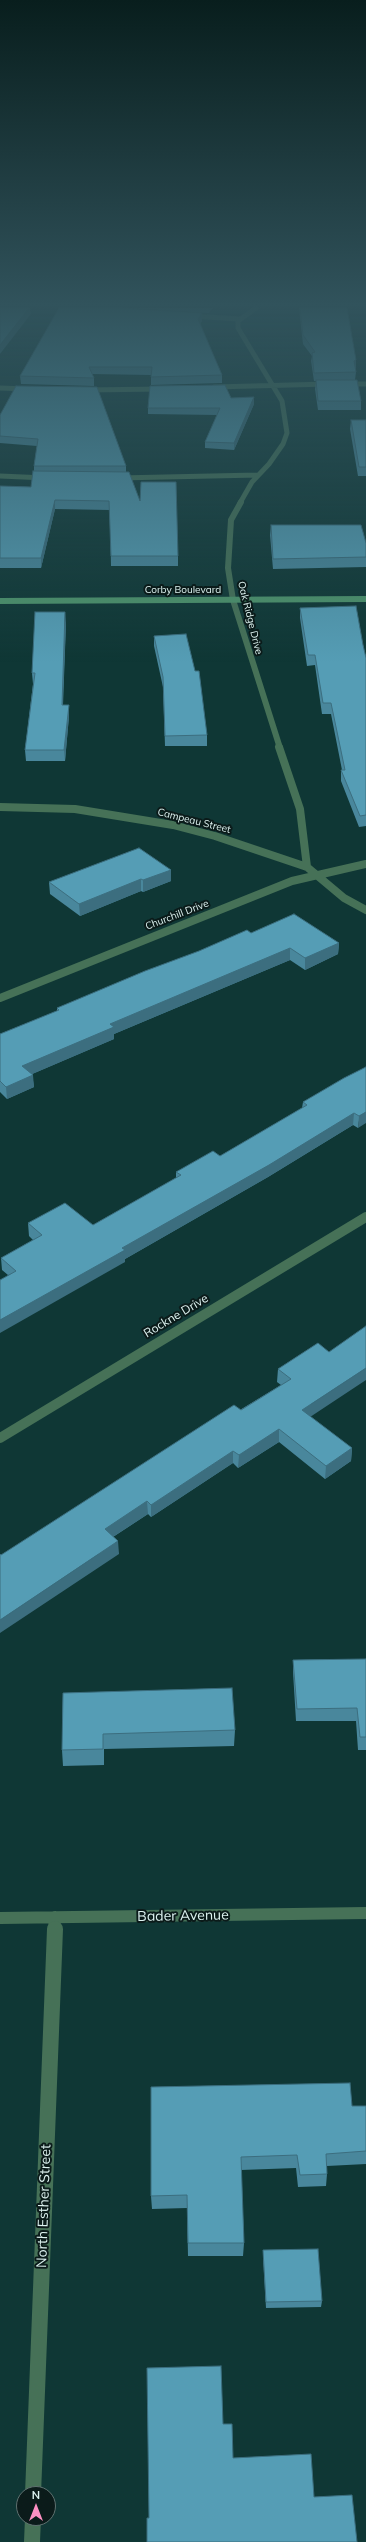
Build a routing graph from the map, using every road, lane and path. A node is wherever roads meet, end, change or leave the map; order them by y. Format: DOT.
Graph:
graph roads {
  1 [pos="287,427"];
  2 [pos="258,475"];
  3 [pos="0,476"];
  4 [pos="56,478"];
  5 [pos="110,478"];
  6 [pos="366,599"];
  7 [pos="233,600"];
  8 [pos="0,601"];
  9 [pos="0,807"];
  10 [pos="366,864"];
  11 [pos="307,867"];
  12 [pos="314,875"];
  13 [pos="366,910"];
  14 [pos="0,998"];
  15 [pos="366,1217"];
  16 [pos="0,1438"];
  17 [pos="366,1913"];
  18 [pos="0,1918"];
  19 [pos="55,1918"];
  20 [pos="33,2486"];
  21 [pos="32,2526"];
  22 [pos="32,2542"];
  1 -- 2 [label="street, Oak Ridge Drive"];
  2 -- 5 [label="street"];
  2 -- 7 [label="street, Oak Ridge Drive"];
  3 -- 4 [label="street"];
  6 -- 7 [label="street, Corby Boulevard"];
  7 -- 8 [label="street, Corby Boulevard"];
  7 -- 11 [label="street, Oak Ridge Drive"];
  9 -- 11 [label="street, Campeau Street"];
  10 -- 12 [label="street, Churchill Drive"];
  11 -- 12 [label="street, Campeau Street"];
  12 -- 13 [label="street, Campeau Street"];
  12 -- 14 [label="street, Churchill Drive"];
  15 -- 16 [label="street, Rockne Drive"];
  17 -- 19 [label="street, Bader Avenue"];
  18 -- 19 [label="street, Bader Avenue"];
  19 -- 20 [label="street, North Esther Street"];
  21 -- 22 [label="street"];
}
